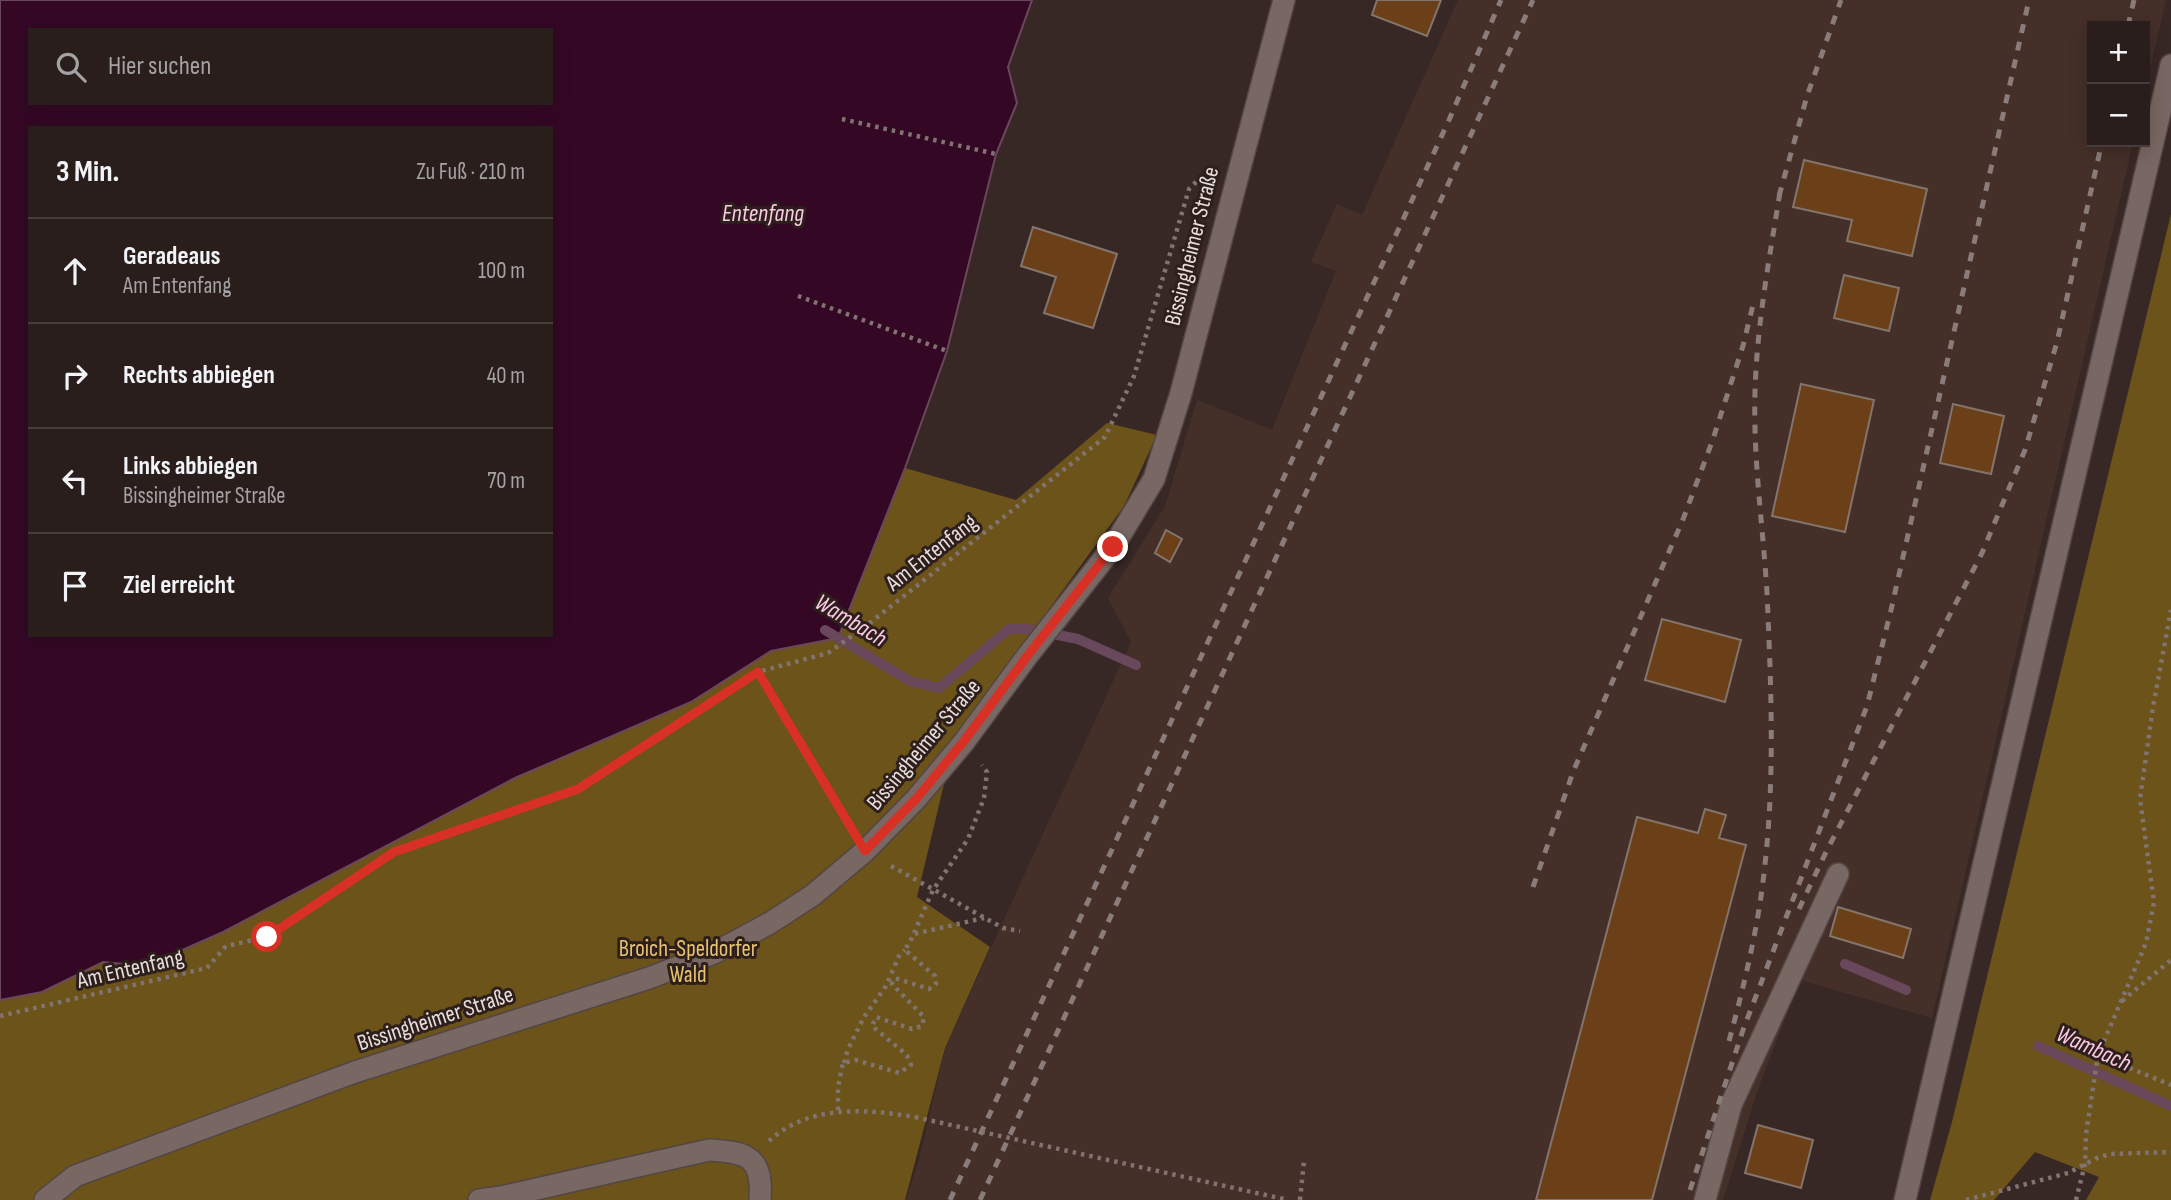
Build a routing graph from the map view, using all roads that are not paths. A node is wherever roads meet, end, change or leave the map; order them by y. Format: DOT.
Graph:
graph roads {
  1 [pos="1284,0"];
  2 [pos="2171,65"];
  3 [pos="1838,874"];
  4 [pos="508,1199"];
  5 [pos="45,1200"];
  6 [pos="479,1200"];
  7 [pos="760,1200"];
  8 [pos="1705,1200"];
  9 [pos="1905,1200"];
  1 -- 5 [label="street, Bissingheimer Straße"];
  2 -- 9 [label="street"];
  3 -- 8 [label="street"];
  4 -- 6 [label="street"];
  4 -- 7 [label="street"];
}
